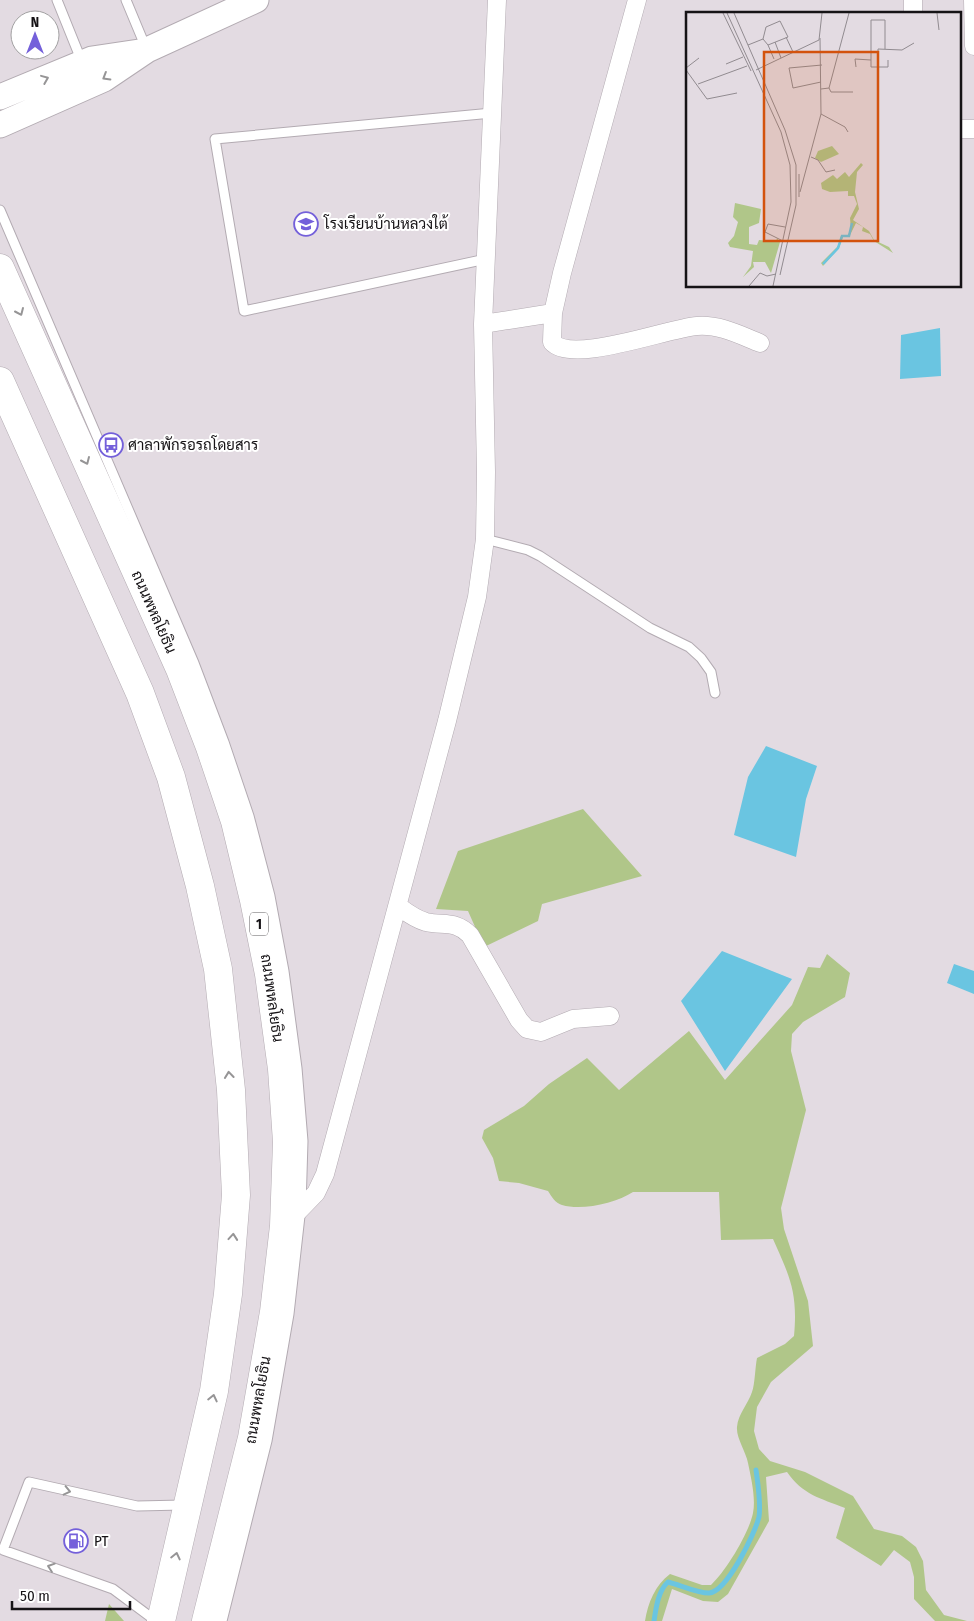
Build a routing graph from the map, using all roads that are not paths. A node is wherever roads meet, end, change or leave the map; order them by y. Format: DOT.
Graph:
graph roads {
  1 [pos="57,0"];
  2 [pos="126,0"];
  3 [pos="497,0"];
  4 [pos="637,0"];
  5 [pos="973,0"];
  6 [pos="248,2"];
  7 [pos="974,46"];
  8 [pos="147,50"];
  9 [pos="82,64"];
  10 [pos="4,94"];
  11 [pos="492,113"];
  12 [pos="24,114"];
  13 [pos="0,125"];
  14 [pos="0,140"];
  15 [pos="0,210"];
  16 [pos="486,260"];
  17 [pos="0,268"];
  18 [pos="553,313"];
  19 [pos="483,324"];
  20 [pos="760,343"];
  21 [pos="0,382"];
  22 [pos="485,538"];
  23 [pos="715,693"];
  24 [pos="398,906"];
  25 [pos="610,1016"];
  26 [pos="292,1217"];
  27 [pos="188,1505"];
  28 [pos="2,1550"];
  29 [pos="156,1621"];
  30 [pos="161,1621"];
  31 [pos="206,1621"];
  32 [pos="222,1621"];
  1 -- 9 [label="lane"];
  2 -- 8 [label="lane"];
  3 -- 11 [label="street"];
  4 -- 18 [label="street"];
  5 -- 7 [label="street"];
  6 -- 8 [label="main road"];
  8 -- 9 [label="main road"];
  8 -- 12 [label="main road, one-way"];
  10 -- 9 [label="main road, one-way"];
  11 -- 16 [label="street"];
  11 -- 16 [label="lane"];
  12 -- 13 [label="main road"];
  12 -- 14 [label="main road"];
  15 -- 26 [label="lane"];
  16 -- 19 [label="street"];
  17 -- 26 [label="highway, ถนนพหลโยธิน / 1, one-way"];
  18 -- 19 [label="street"];
  18 -- 20 [label="street"];
  19 -- 22 [label="street"];
  27 -- 21 [label="highway, one-way"];
  22 -- 23 [label="lane"];
  22 -- 24 [label="street"];
  24 -- 25 [label="street"];
  24 -- 26 [label="street"];
  26 -- 31 [label="highway, ถนนพหลโยธิน / 1"];
  26 -- 32 [label="lane"];
  28 -- 27 [label="lane, one-way"];
  30 -- 27 [label="highway, one-way"];
  29 -- 28 [label="lane, one-way"];
}
